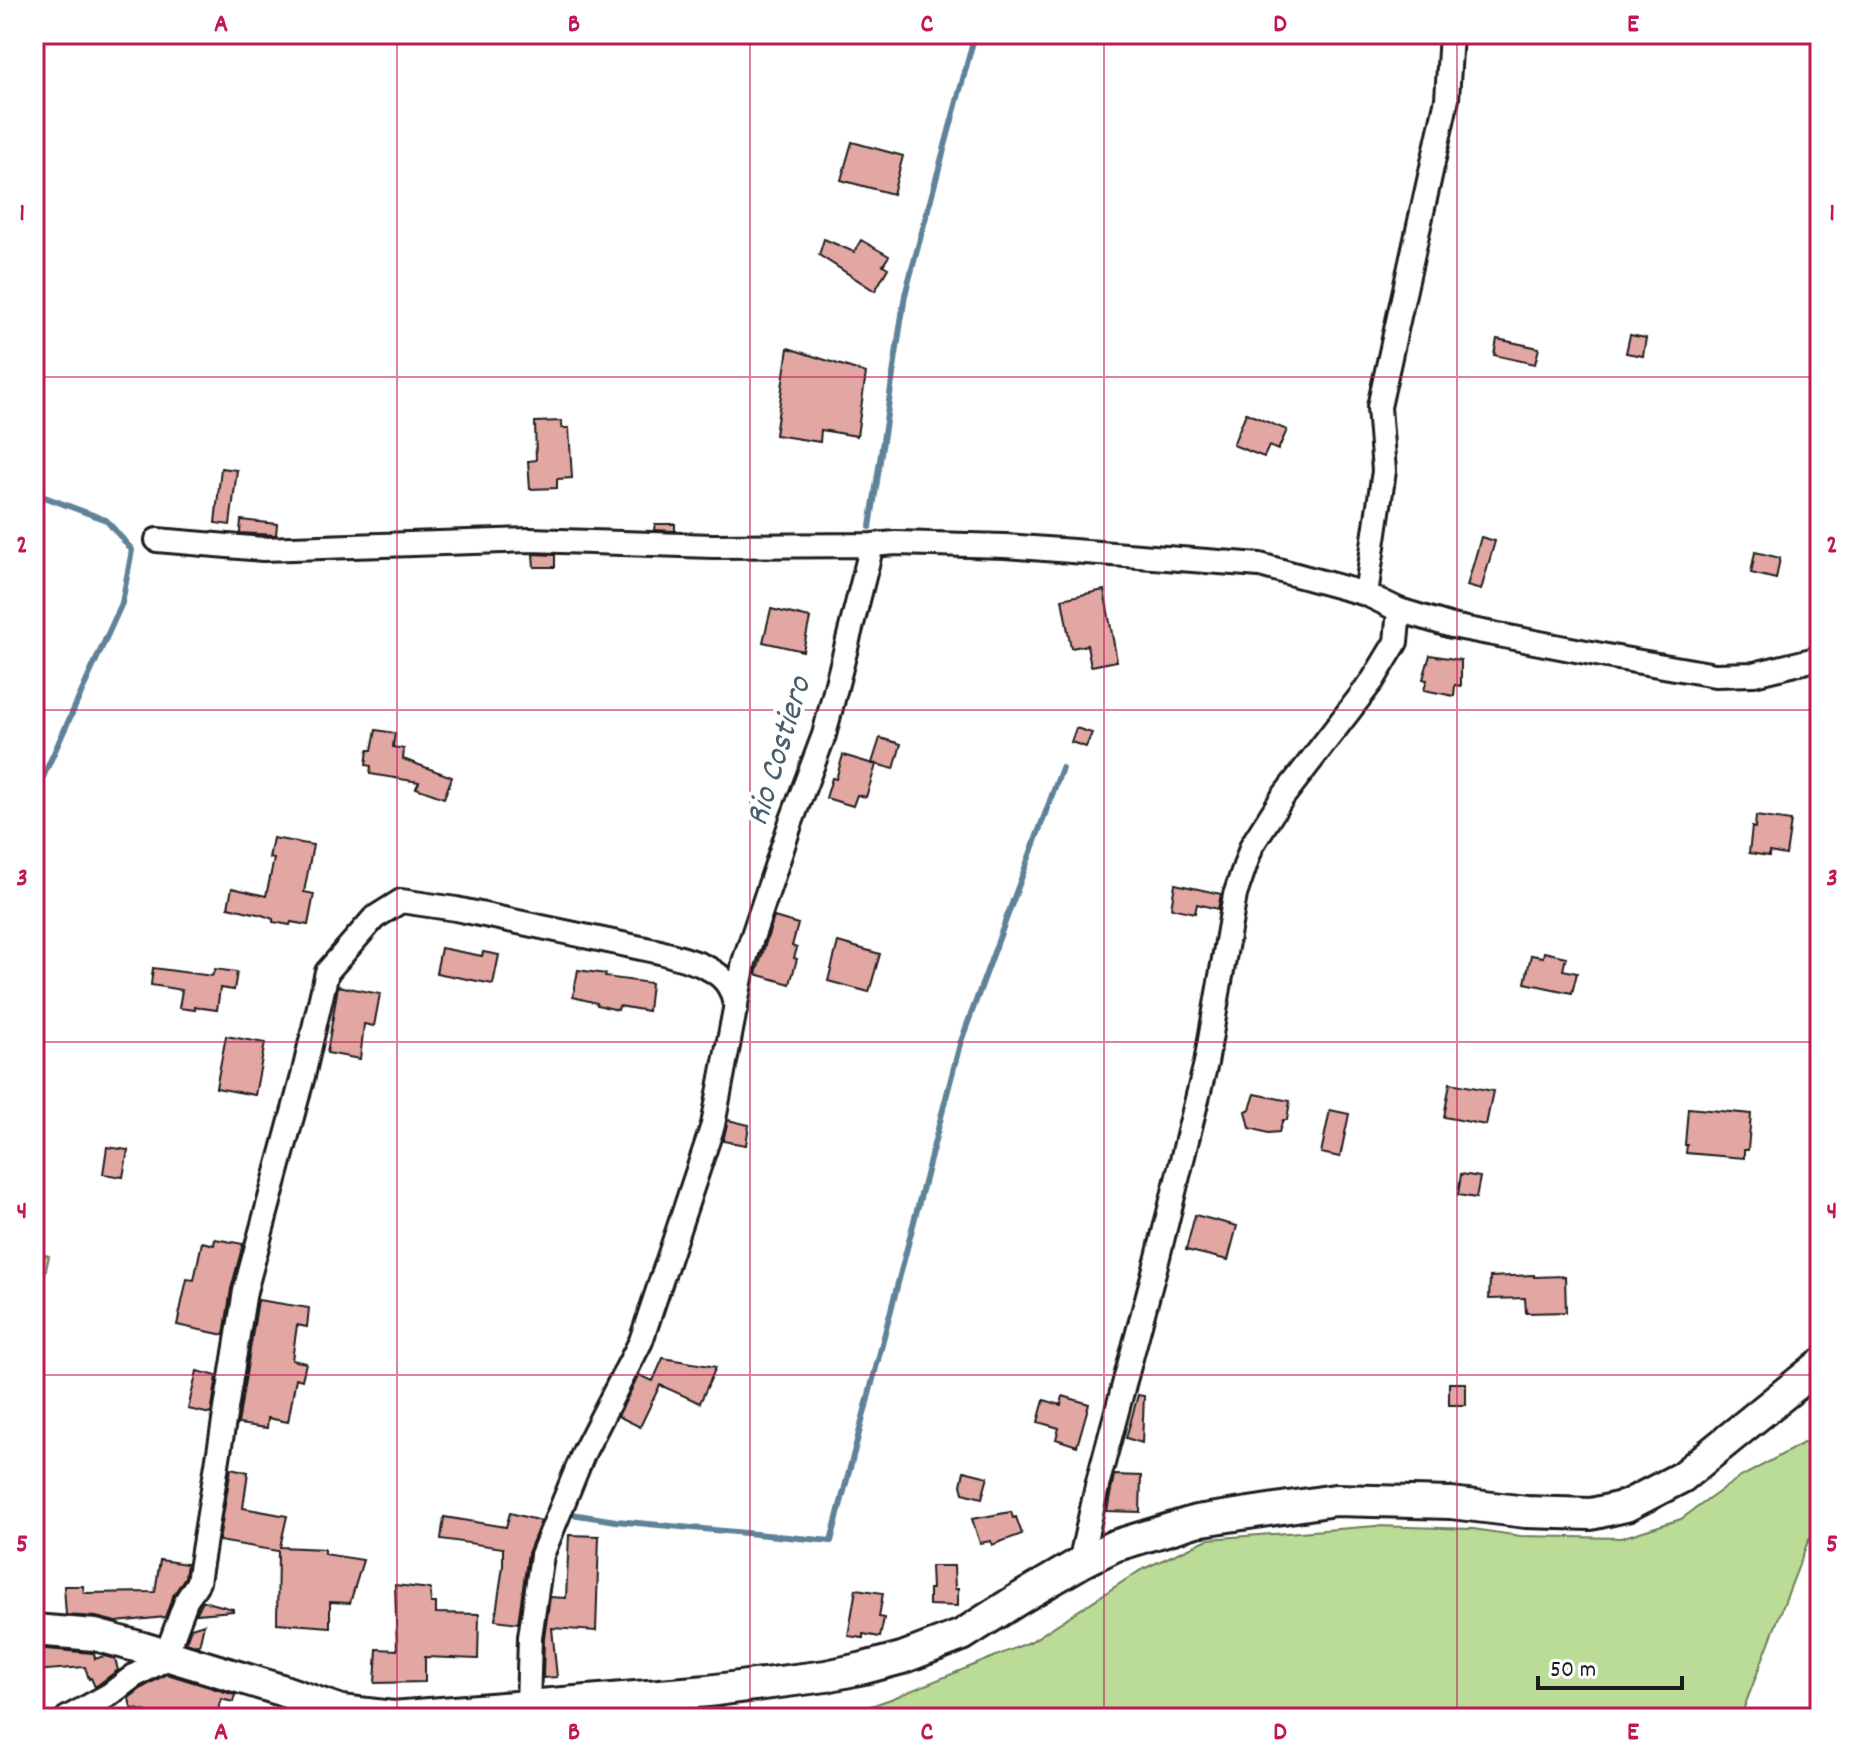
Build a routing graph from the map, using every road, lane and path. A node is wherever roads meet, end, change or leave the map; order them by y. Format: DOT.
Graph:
graph roads {
  1 [pos="1451,34"];
  2 [pos="157,540"];
  3 [pos="872,545"];
  4 [pos="1366,594"];
  5 [pos="1399,610"];
  6 [pos="1820,658"];
  7 [pos="736,1008"];
  8 [pos="1820,1365"];
  9 [pos="1080,1563"];
  10 [pos="34,1630"];
  11 [pos="166,1655"];
  12 [pos="537,1709"];
  13 [pos="67,1718"];
  1 -- 4 [label="street"];
  2 -- 3 [label="street"];
  3 -- 4 [label="street"];
  3 -- 7 [label="street"];
  4 -- 5 [label="street"];
  5 -- 6 [label="street"];
  5 -- 9 [label="street"];
  7 -- 11 [label="street"];
  7 -- 12 [label="street"];
  8 -- 9 [label="main road"];
  9 -- 12 [label="main road"];
  10 -- 11 [label="main road"];
  11 -- 12 [label="main road"];
  11 -- 13 [label="street"];
}
